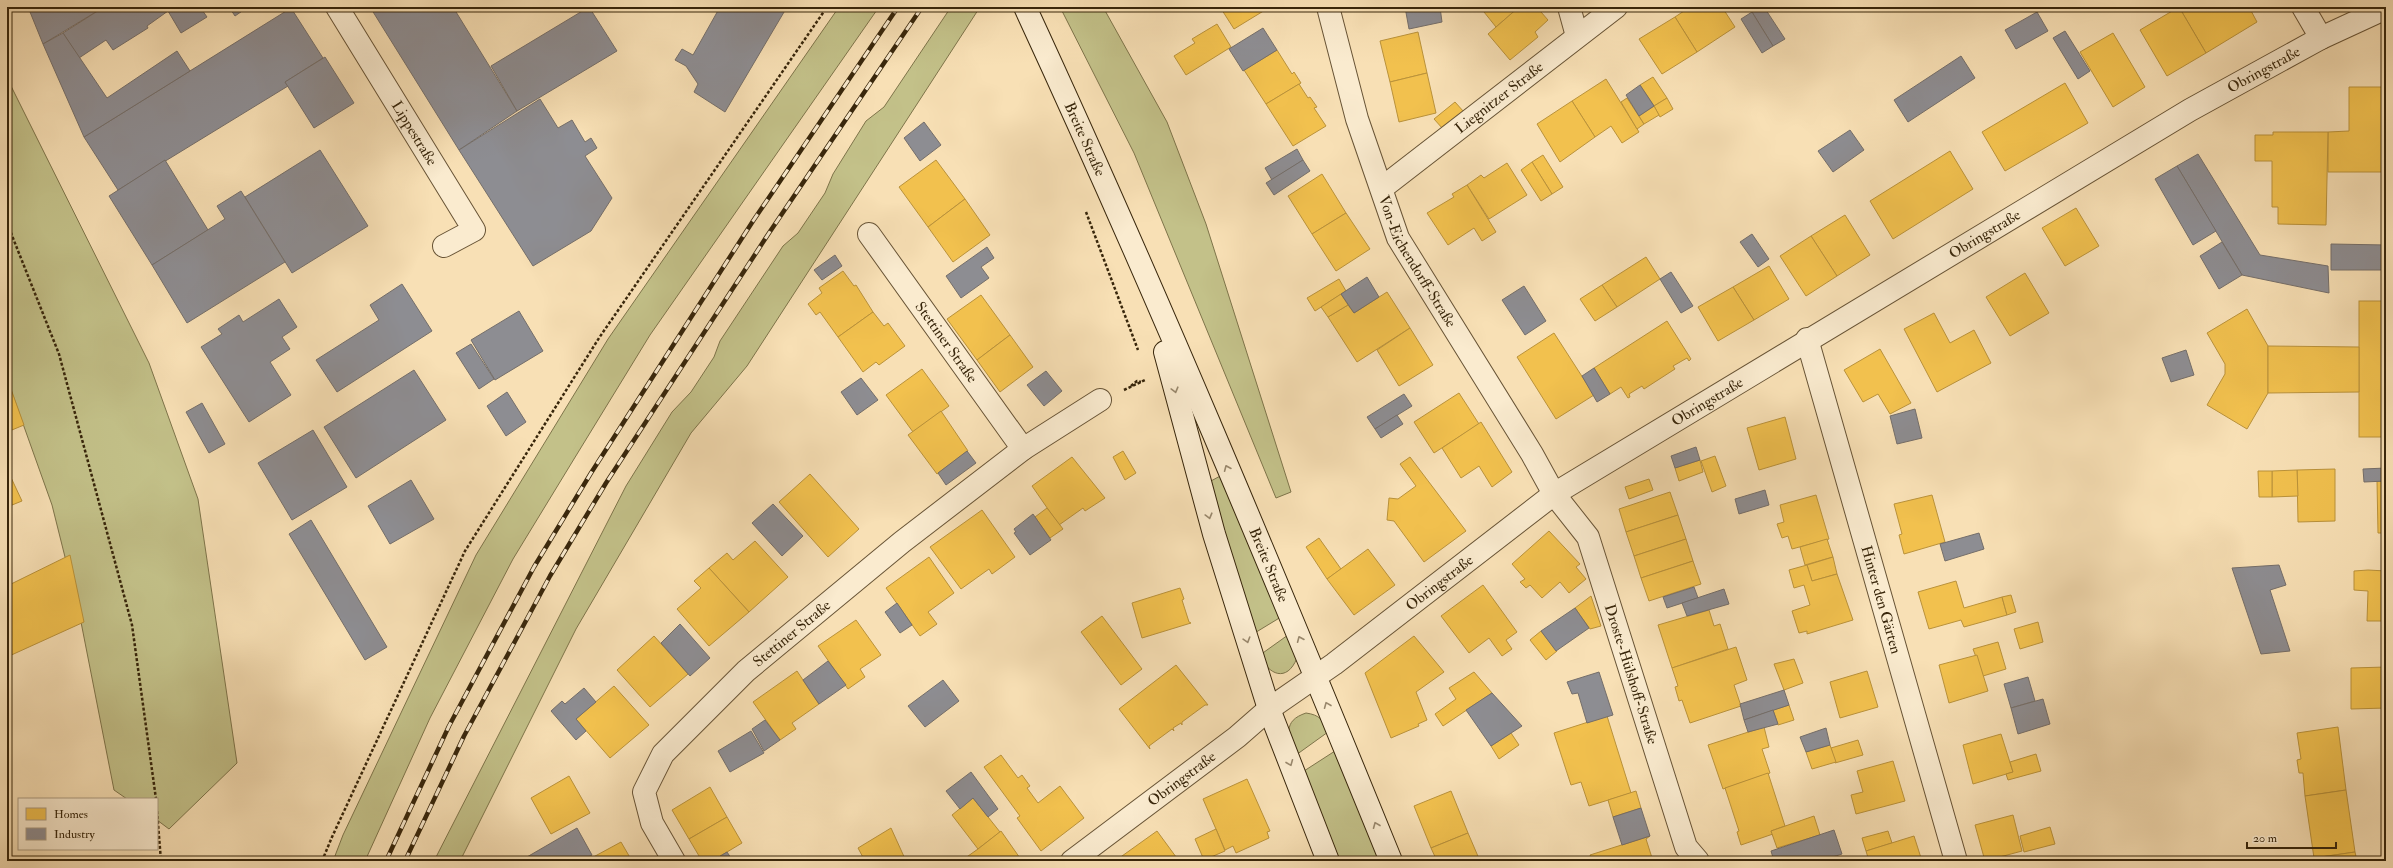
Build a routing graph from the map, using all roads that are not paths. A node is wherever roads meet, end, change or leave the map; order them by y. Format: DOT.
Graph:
graph roads {
  1 [pos="337,7"];
  2 [pos="1025,7"];
  3 [pos="1328,7"];
  4 [pos="1569,7"];
  5 [pos="1616,7"];
  6 [pos="2303,7"];
  7 [pos="2386,8"];
  8 [pos="1577,36"];
  9 [pos="2321,38"];
  10 [pos="1382,188"];
  11 [pos="869,234"];
  12 [pos="444,246"];
  13 [pos="1142,272"];
  14 [pos="1807,339"];
  15 [pos="1100,400"];
  16 [pos="1023,449"];
  17 [pos="1554,494"];
  18 [pos="1315,675"];
  19 [pos="1269,709"];
  20 [pos="674,861"];
  21 [pos="1072,861"];
  22 [pos="1328,861"];
  23 [pos="1391,861"];
  24 [pos="1698,861"];
  25 [pos="1956,861"];
  1 -- 12 [label="street, Lippestraße"];
  2 -- 13 [label="street, Breite Straße"];
  3 -- 10 [label="street, Von-Eichendorff-Straße"];
  4 -- 8 [label="street"];
  5 -- 8 [label="street, Liegnitzer Straße"];
  6 -- 9 [label="street"];
  7 -- 9 [label="street, Obringstraße"];
  8 -- 10 [label="street, Liegnitzer Straße"];
  9 -- 14 [label="street, Obringstraße"];
  10 -- 17 [label="street, Von-Eichendorff-Straße"];
  11 -- 16 [label="street, Stettiner Straße"];
  18 -- 13 [label="street, Breite Straße, one-way"];
  13 -- 19 [label="street, Breite Straße, one-way"];
  14 -- 17 [label="street, Obringstraße"];
  14 -- 25 [label="street, Hinter den Gärten"];
  15 -- 16 [label="street, Stettiner Straße"];
  16 -- 20 [label="street, Stettiner Straße"];
  17 -- 18 [label="street, Obringstraße"];
  17 -- 24 [label="street, Droste-Hülshoff-Straße"];
  18 -- 19 [label="street, Obringstraße"];
  23 -- 18 [label="street, Breite Straße, one-way"];
  19 -- 21 [label="street, Obringstraße"];
  19 -- 22 [label="street, Breite Straße, one-way"];
}
